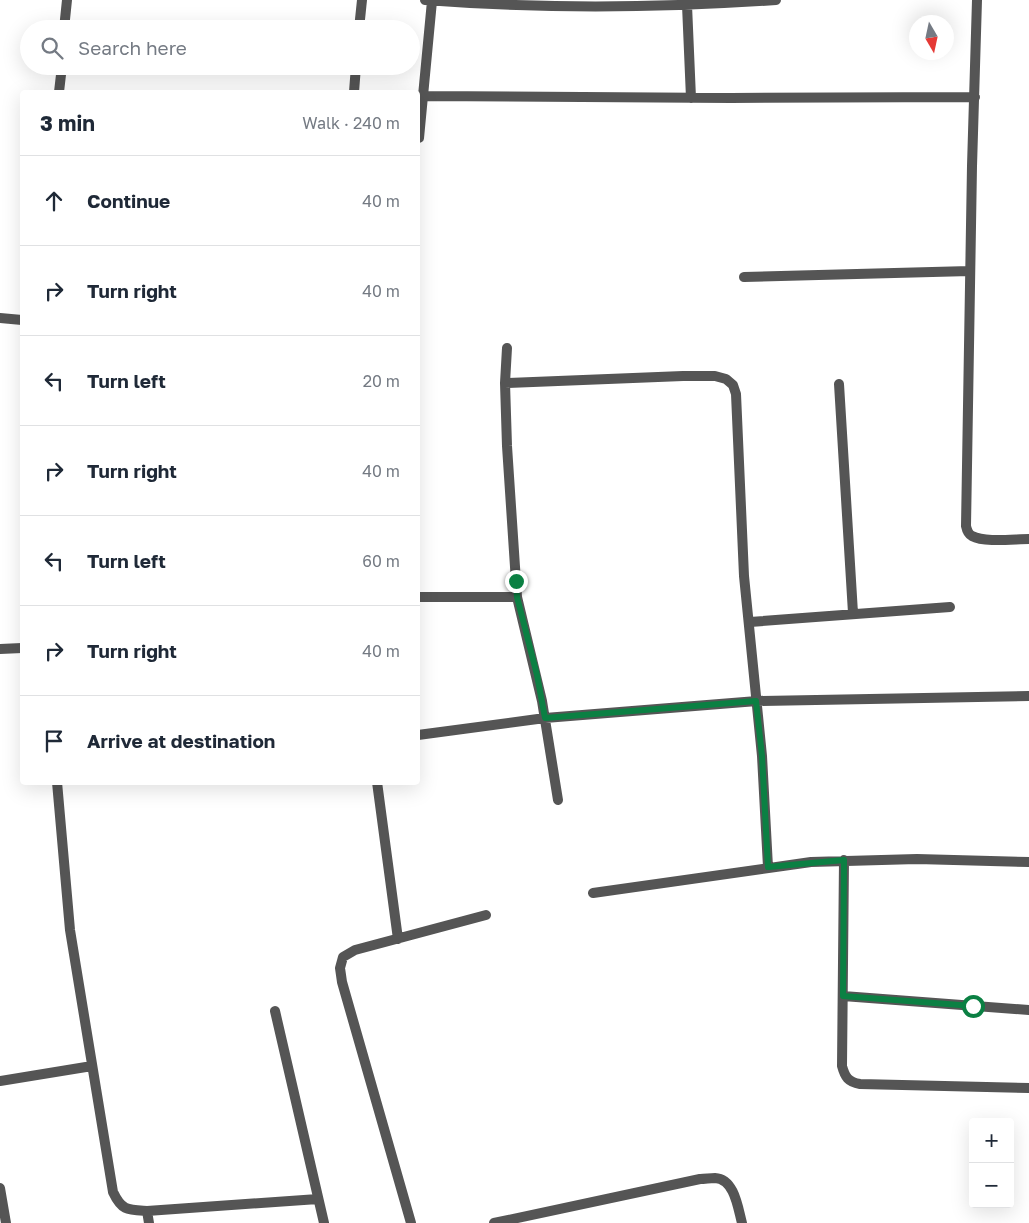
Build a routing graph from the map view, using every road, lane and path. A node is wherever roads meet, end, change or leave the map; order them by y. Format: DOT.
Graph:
graph roads {
  1 [pos="67,0"];
  2 [pos="362,0"];
  3 [pos="425,0"];
  4 [pos="432,0"];
  5 [pos="776,0"];
  6 [pos="977,0"];
  7 [pos="561,3"];
  8 [pos="687,5"];
  9 [pos="65,20"];
  10 [pos="361,20"];
  11 [pos="61,75"];
  12 [pos="355,75"];
  13 [pos="59,90"];
  14 [pos="354,90"];
  15 [pos="423,96"];
  16 [pos="975,97"];
  17 [pos="691,98"];
  18 [pos="420,128"];
  19 [pos="970,271"];
  20 [pos="744,277"];
  21 [pos="0,318"];
  22 [pos="20,320"];
  23 [pos="507,348"];
  24 [pos="505,382"];
  25 [pos="839,384"];
  26 [pos="1029,539"];
  27 [pos="420,597"];
  28 [pos="517,597"];
  29 [pos="950,607"];
  30 [pos="852,613"];
  31 [pos="750,622"];
  32 [pos="20,648"];
  33 [pos="0,649"];
  34 [pos="1029,696"];
  35 [pos="756,701"];
  36 [pos="545,718"];
  37 [pos="420,735"];
  38 [pos="57,785"];
  39 [pos="377,785"];
  40 [pos="558,800"];
  41 [pos="844,860"];
  42 [pos="1029,862"];
  43 [pos="768,867"];
  44 [pos="593,893"];
  45 [pos="486,915"];
  46 [pos="398,939"];
  47 [pos="843,996"];
  48 [pos="1029,1010"];
  49 [pos="274,1011"];
  50 [pos="92,1066"];
  51 [pos="0,1081"];
  52 [pos="1029,1088"];
  53 [pos="0,1188"];
  54 [pos="318,1199"];
  55 [pos="147,1211"];
  56 [pos="506,1222"];
  57 [pos="6,1223"];
  58 [pos="149,1223"];
  59 [pos="324,1223"];
  60 [pos="411,1223"];
  61 [pos="494,1223"];
  62 [pos="742,1223"];
  1 -- 9 [label="street"];
  2 -- 10 [label="street"];
  3 -- 4 [label="street"];
  4 -- 7 [label="street"];
  4 -- 15 [label="street"];
  5 -- 8 [label="street"];
  6 -- 16 [label="street"];
  7 -- 8 [label="street"];
  8 -- 17 [label="street"];
  11 -- 13 [label="street"];
  12 -- 14 [label="street"];
  15 -- 17 [label="street"];
  15 -- 18 [label="street"];
  16 -- 17 [label="street"];
  16 -- 19 [label="street"];
  19 -- 20 [label="street"];
  19 -- 26 [label="street"];
  21 -- 22 [label="street"];
  23 -- 24 [label="street"];
  24 -- 28 [label="street"];
  24 -- 31 [label="street"];
  25 -- 30 [label="street"];
  27 -- 28 [label="street"];
  28 -- 36 [label="street"];
  29 -- 30 [label="street"];
  30 -- 31 [label="street"];
  31 -- 35 [label="street"];
  32 -- 33 [label="street"];
  34 -- 35 [label="street"];
  35 -- 36 [label="street"];
  35 -- 43 [label="street"];
  36 -- 37 [label="street"];
  36 -- 40 [label="street"];
  38 -- 50 [label="street"];
  39 -- 46 [label="street"];
  41 -- 42 [label="street"];
  41 -- 43 [label="street"];
  41 -- 47 [label="street"];
  43 -- 44 [label="street"];
  45 -- 46 [label="street"];
  46 -- 60 [label="street"];
  47 -- 48 [label="street"];
  47 -- 52 [label="street"];
  49 -- 54 [label="street"];
  50 -- 51 [label="street"];
  50 -- 55 [label="street"];
  53 -- 57 [label="street"];
  54 -- 55 [label="street"];
  54 -- 59 [label="street"];
  55 -- 58 [label="street"];
  56 -- 61 [label="street"];
  56 -- 62 [label="street"];
}
